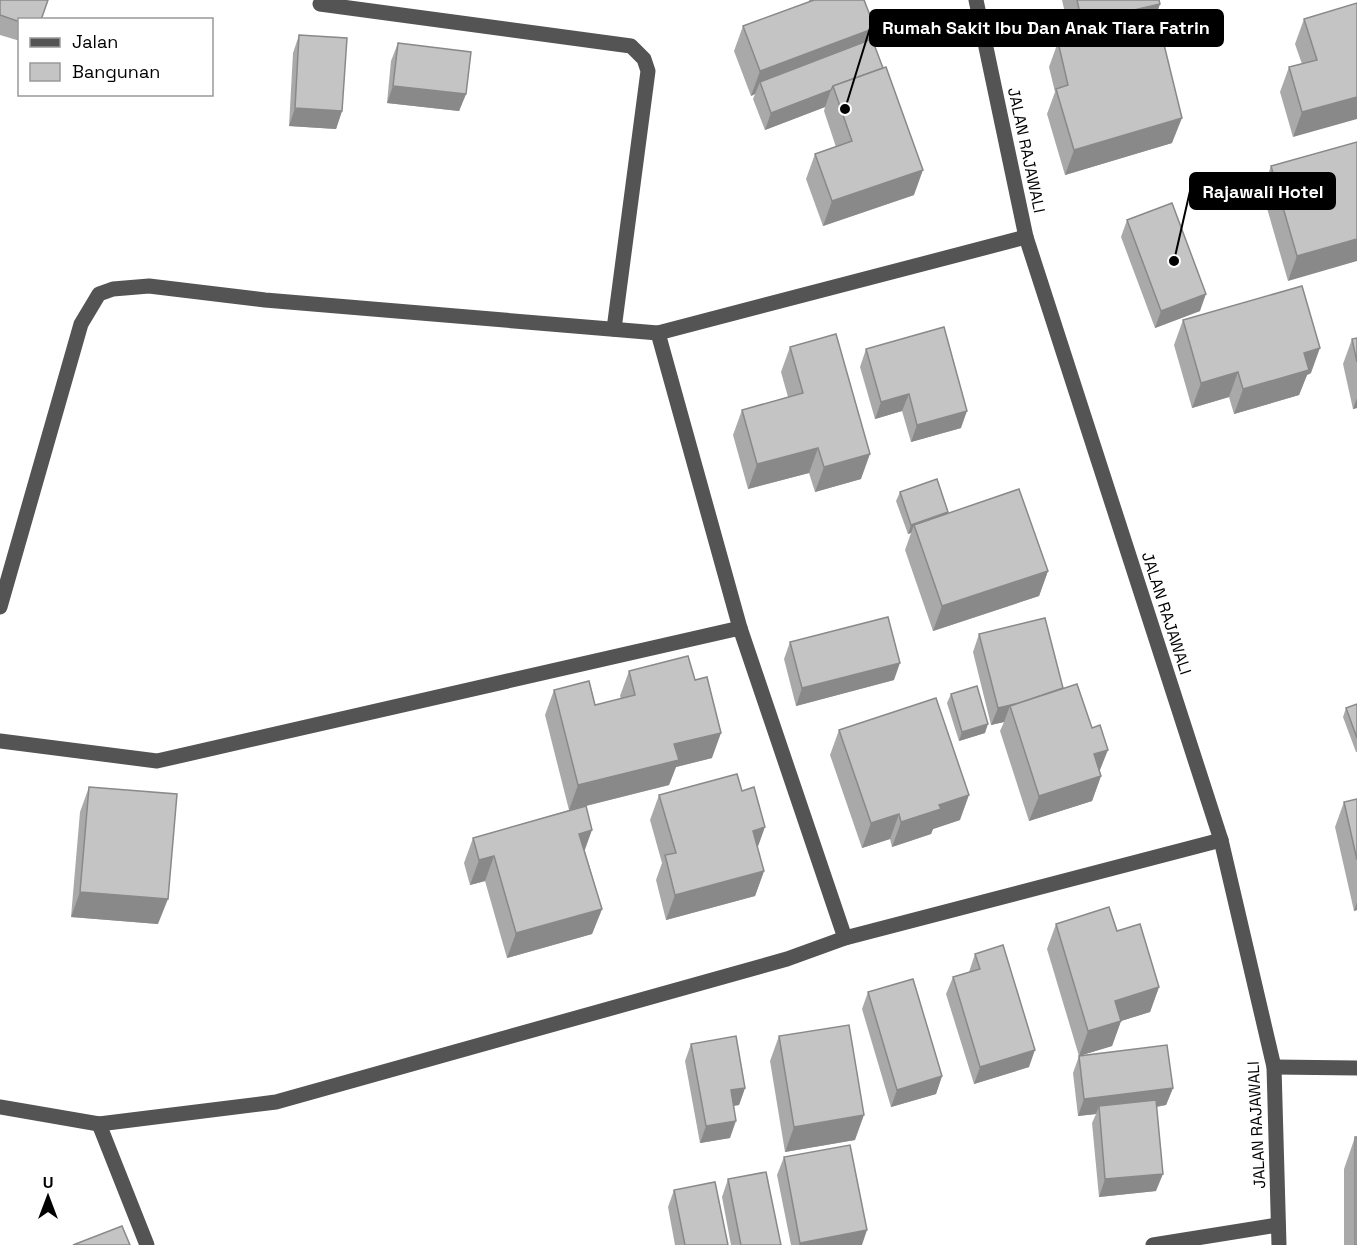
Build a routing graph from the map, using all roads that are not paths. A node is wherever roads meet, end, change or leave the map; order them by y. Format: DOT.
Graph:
graph roads {
  1 [pos="976,0"];
  2 [pos="320,4"];
  3 [pos="1026,237"];
  4 [pos="614,329"];
  5 [pos="658,333"];
  6 [pos="0,607"];
  7 [pos="740,628"];
  8 [pos="0,741"];
  9 [pos="1221,840"];
  10 [pos="845,938"];
  11 [pos="1274,1067"];
  12 [pos="1357,1068"];
  13 [pos="0,1107"];
  14 [pos="99,1124"];
  15 [pos="1278,1225"];
  16 [pos="147,1245"];
  17 [pos="1153,1245"];
  18 [pos="1279,1245"];
  1 -- 3 [label="street, JALAN RAJAWALI"];
  2 -- 4 [label="street"];
  3 -- 5 [label="street"];
  3 -- 9 [label="street, JALAN RAJAWALI"];
  4 -- 5 [label="street"];
  4 -- 6 [label="street"];
  5 -- 7 [label="street"];
  7 -- 8 [label="street"];
  7 -- 10 [label="street"];
  9 -- 10 [label="street"];
  9 -- 11 [label="street, JALAN RAJAWALI"];
  10 -- 14 [label="street"];
  11 -- 12 [label="street"];
  11 -- 15 [label="street, JALAN RAJAWALI"];
  13 -- 14 [label="street"];
  14 -- 16 [label="street"];
  15 -- 17 [label="street"];
  15 -- 18 [label="street, JALAN RAJAWALI"];
}
